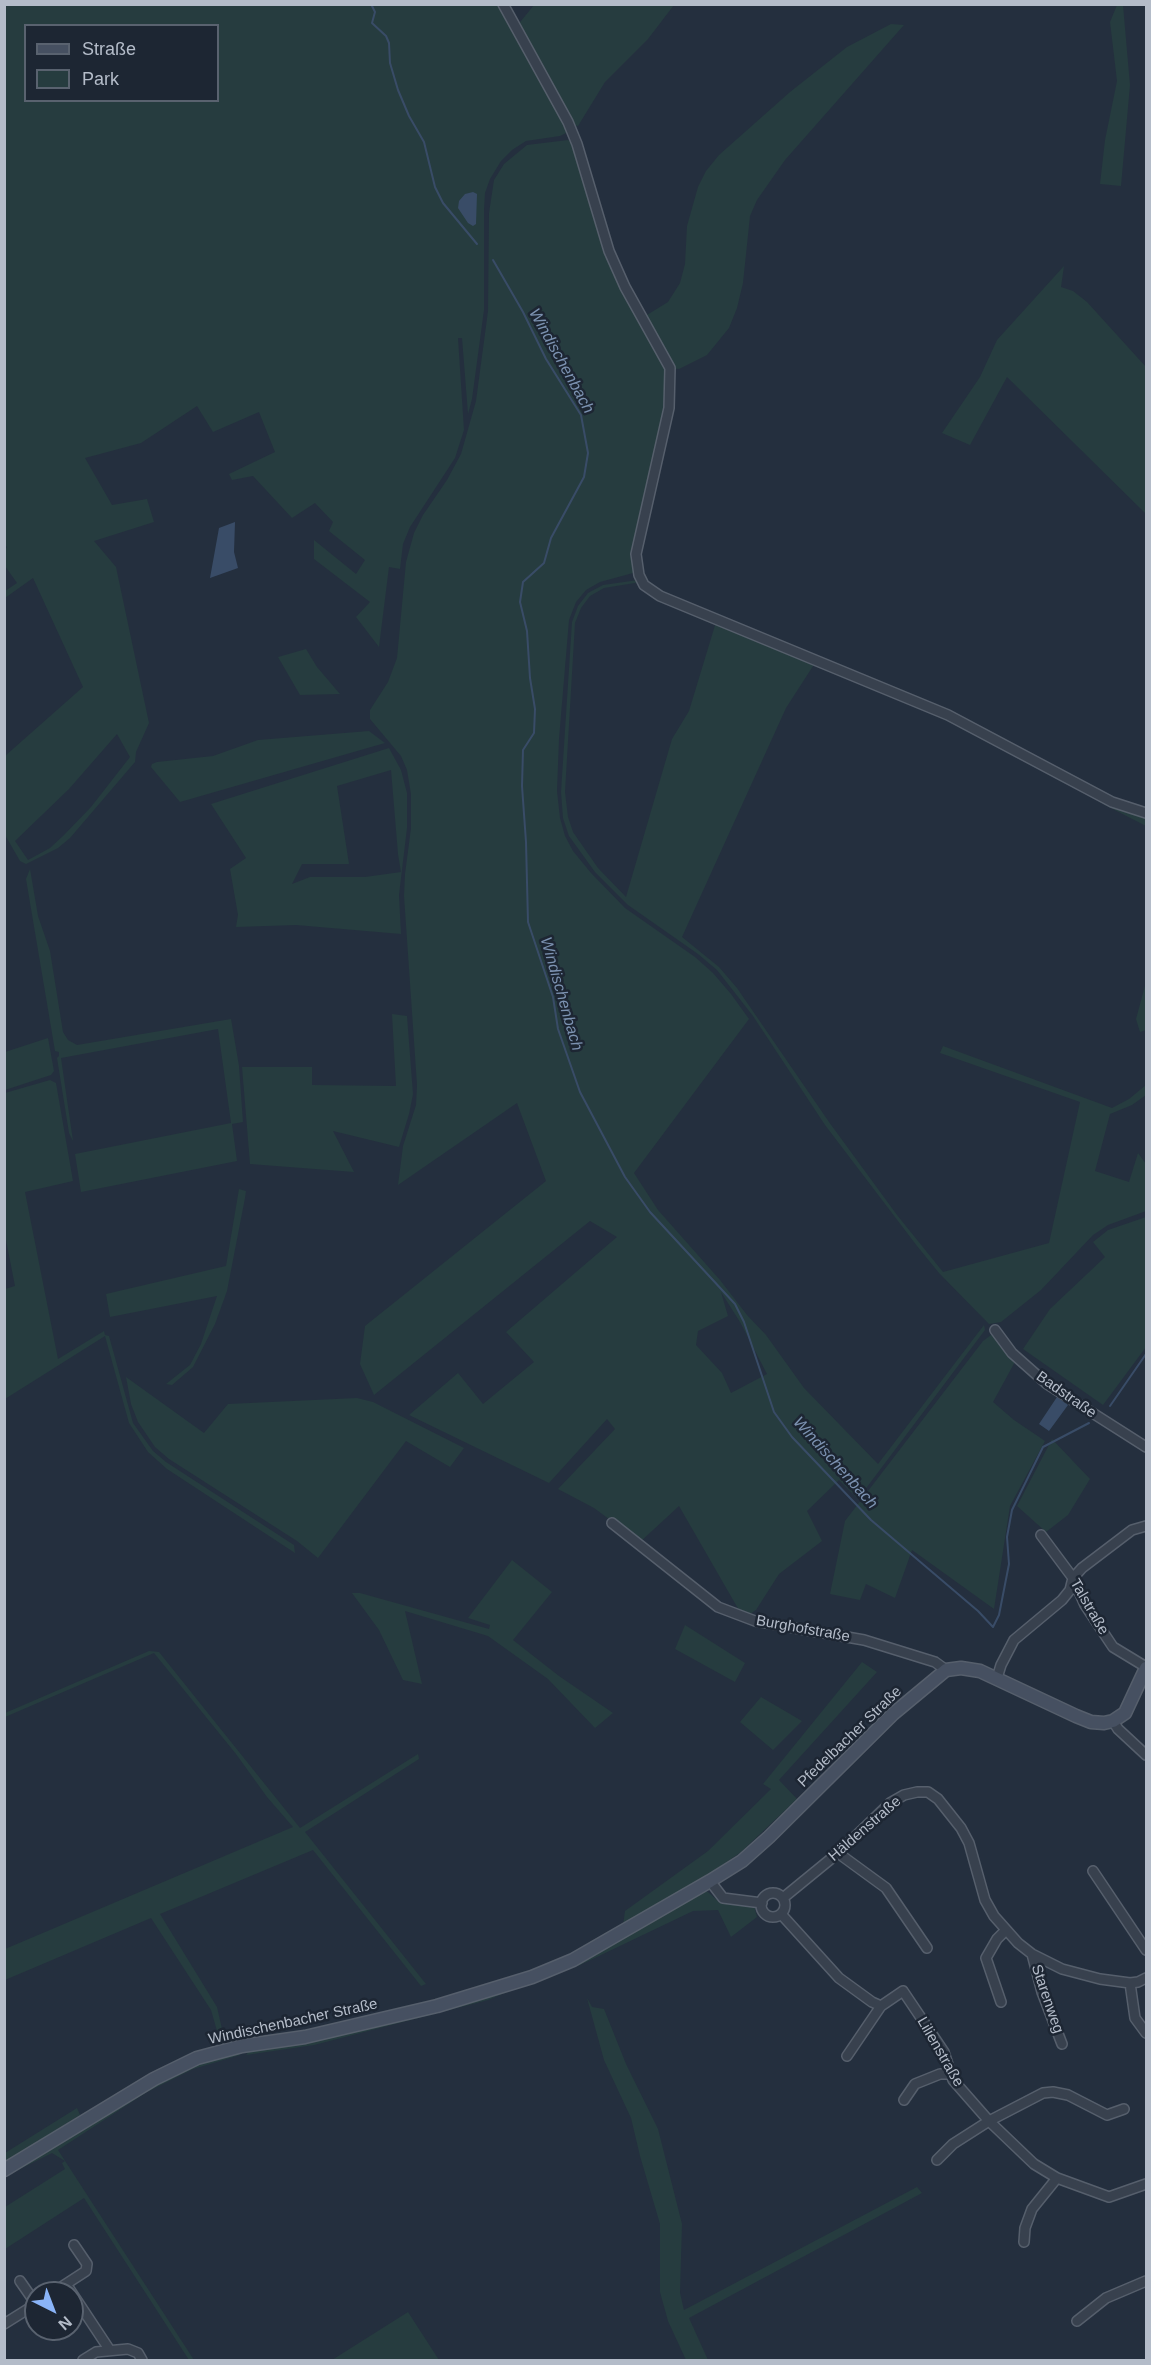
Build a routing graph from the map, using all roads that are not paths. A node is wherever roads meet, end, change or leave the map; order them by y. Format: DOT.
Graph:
graph roads {
  1 [pos="503,4"];
  2 [pos="1146,813"];
  3 [pos="995,1330"];
  4 [pos="1146,1447"];
  5 [pos="612,1523"];
  6 [pos="1146,1526"];
  7 [pos="1041,1535"];
  8 [pos="1073,1578"];
  9 [pos="1146,1667"];
  10 [pos="946,1671"];
  11 [pos="997,1678"];
  12 [pos="1113,1721"];
  13 [pos="1146,1755"];
  14 [pos="838,1853"];
  15 [pos="1093,1871"];
  16 [pos="710,1881"];
  17 [pos="783,1898"];
  18 [pos="762,1903"];
  19 [pos="781,1914"];
  20 [pos="1006,1930"];
  21 [pos="927,1948"];
  22 [pos="1146,1950"];
  23 [pos="1032,1954"];
  24 [pos="573,1960"];
  25 [pos="1146,1978"];
  26 [pos="1130,1983"];
  27 [pos="1001,2002"];
  28 [pos="881,2006"];
  29 [pos="1146,2033"];
  30 [pos="1062,2044"];
  31 [pos="847,2056"];
  32 [pos="951,2074"];
  33 [pos="904,2100"];
  34 [pos="1124,2109"];
  35 [pos="989,2121"];
  36 [pos="936,2160"];
  37 [pos="4,2170"];
  38 [pos="1057,2178"];
  39 [pos="1146,2184"];
  40 [pos="1024,2242"];
  41 [pos="74,2245"];
  42 [pos="20,2281"];
  43 [pos="71,2281"];
  44 [pos="1146,2281"];
  45 [pos="24,2287"];
  46 [pos="84,2311"];
  47 [pos="24,2312"];
  48 [pos="1077,2321"];
  49 [pos="4,2324"];
  50 [pos="109,2349"];
  51 [pos="83,2361"];
  52 [pos="142,2361"];
  1 -- 2 [label="street"];
  3 -- 4 [label="street, Badstraße"];
  5 -- 10 [label="street, Burghofstraße"];
  6 -- 8 [label="street"];
  7 -- 8 [label="street, Talstraße"];
  8 -- 9 [label="street, Talstraße"];
  8 -- 11 [label="street"];
  9 -- 12 [label="street"];
  10 -- 11 [label="street"];
  10 -- 16 [label="street, Pfedelbacher Straße"];
  11 -- 12 [label="street"];
  12 -- 13 [label="street"];
  14 -- 17 [label="street, Häldenstraße"];
  14 -- 20 [label="street, Häldenstraße"];
  14 -- 21 [label="street"];
  15 -- 22 [label="street"];
  16 -- 18 [label="street"];
  16 -- 24 [label="street, Pfedelbacher Straße"];
  17 -- 18 [label="street"];
  17 -- 19 [label="street"];
  18 -- 19 [label="street"];
  19 -- 28 [label="street"];
  20 -- 23 [label="street, Häldenstraße"];
  20 -- 27 [label="street"];
  23 -- 26 [label="street, Häldenstraße"];
  23 -- 30 [label="street, Starenweg"];
  24 -- 37 [label="street, Windischenbacher Straße"];
  25 -- 26 [label="street, Häldenstraße"];
  26 -- 29 [label="street"];
  28 -- 31 [label="street"];
  28 -- 32 [label="street, Lilienstraße"];
  32 -- 33 [label="street"];
  32 -- 35 [label="street, Lilienstraße"];
  34 -- 35 [label="street"];
  35 -- 36 [label="street"];
  35 -- 38 [label="street, Lilienstraße"];
  38 -- 39 [label="street, Lilienstraße"];
  38 -- 40 [label="street"];
  41 -- 43 [label="street"];
  42 -- 45 [label="street"];
  44 -- 48 [label="street"];
  46 -- 50 [label="street"];
  47 -- 49 [label="street"];
  50 -- 51 [label="street"];
  50 -- 52 [label="street"];
}
